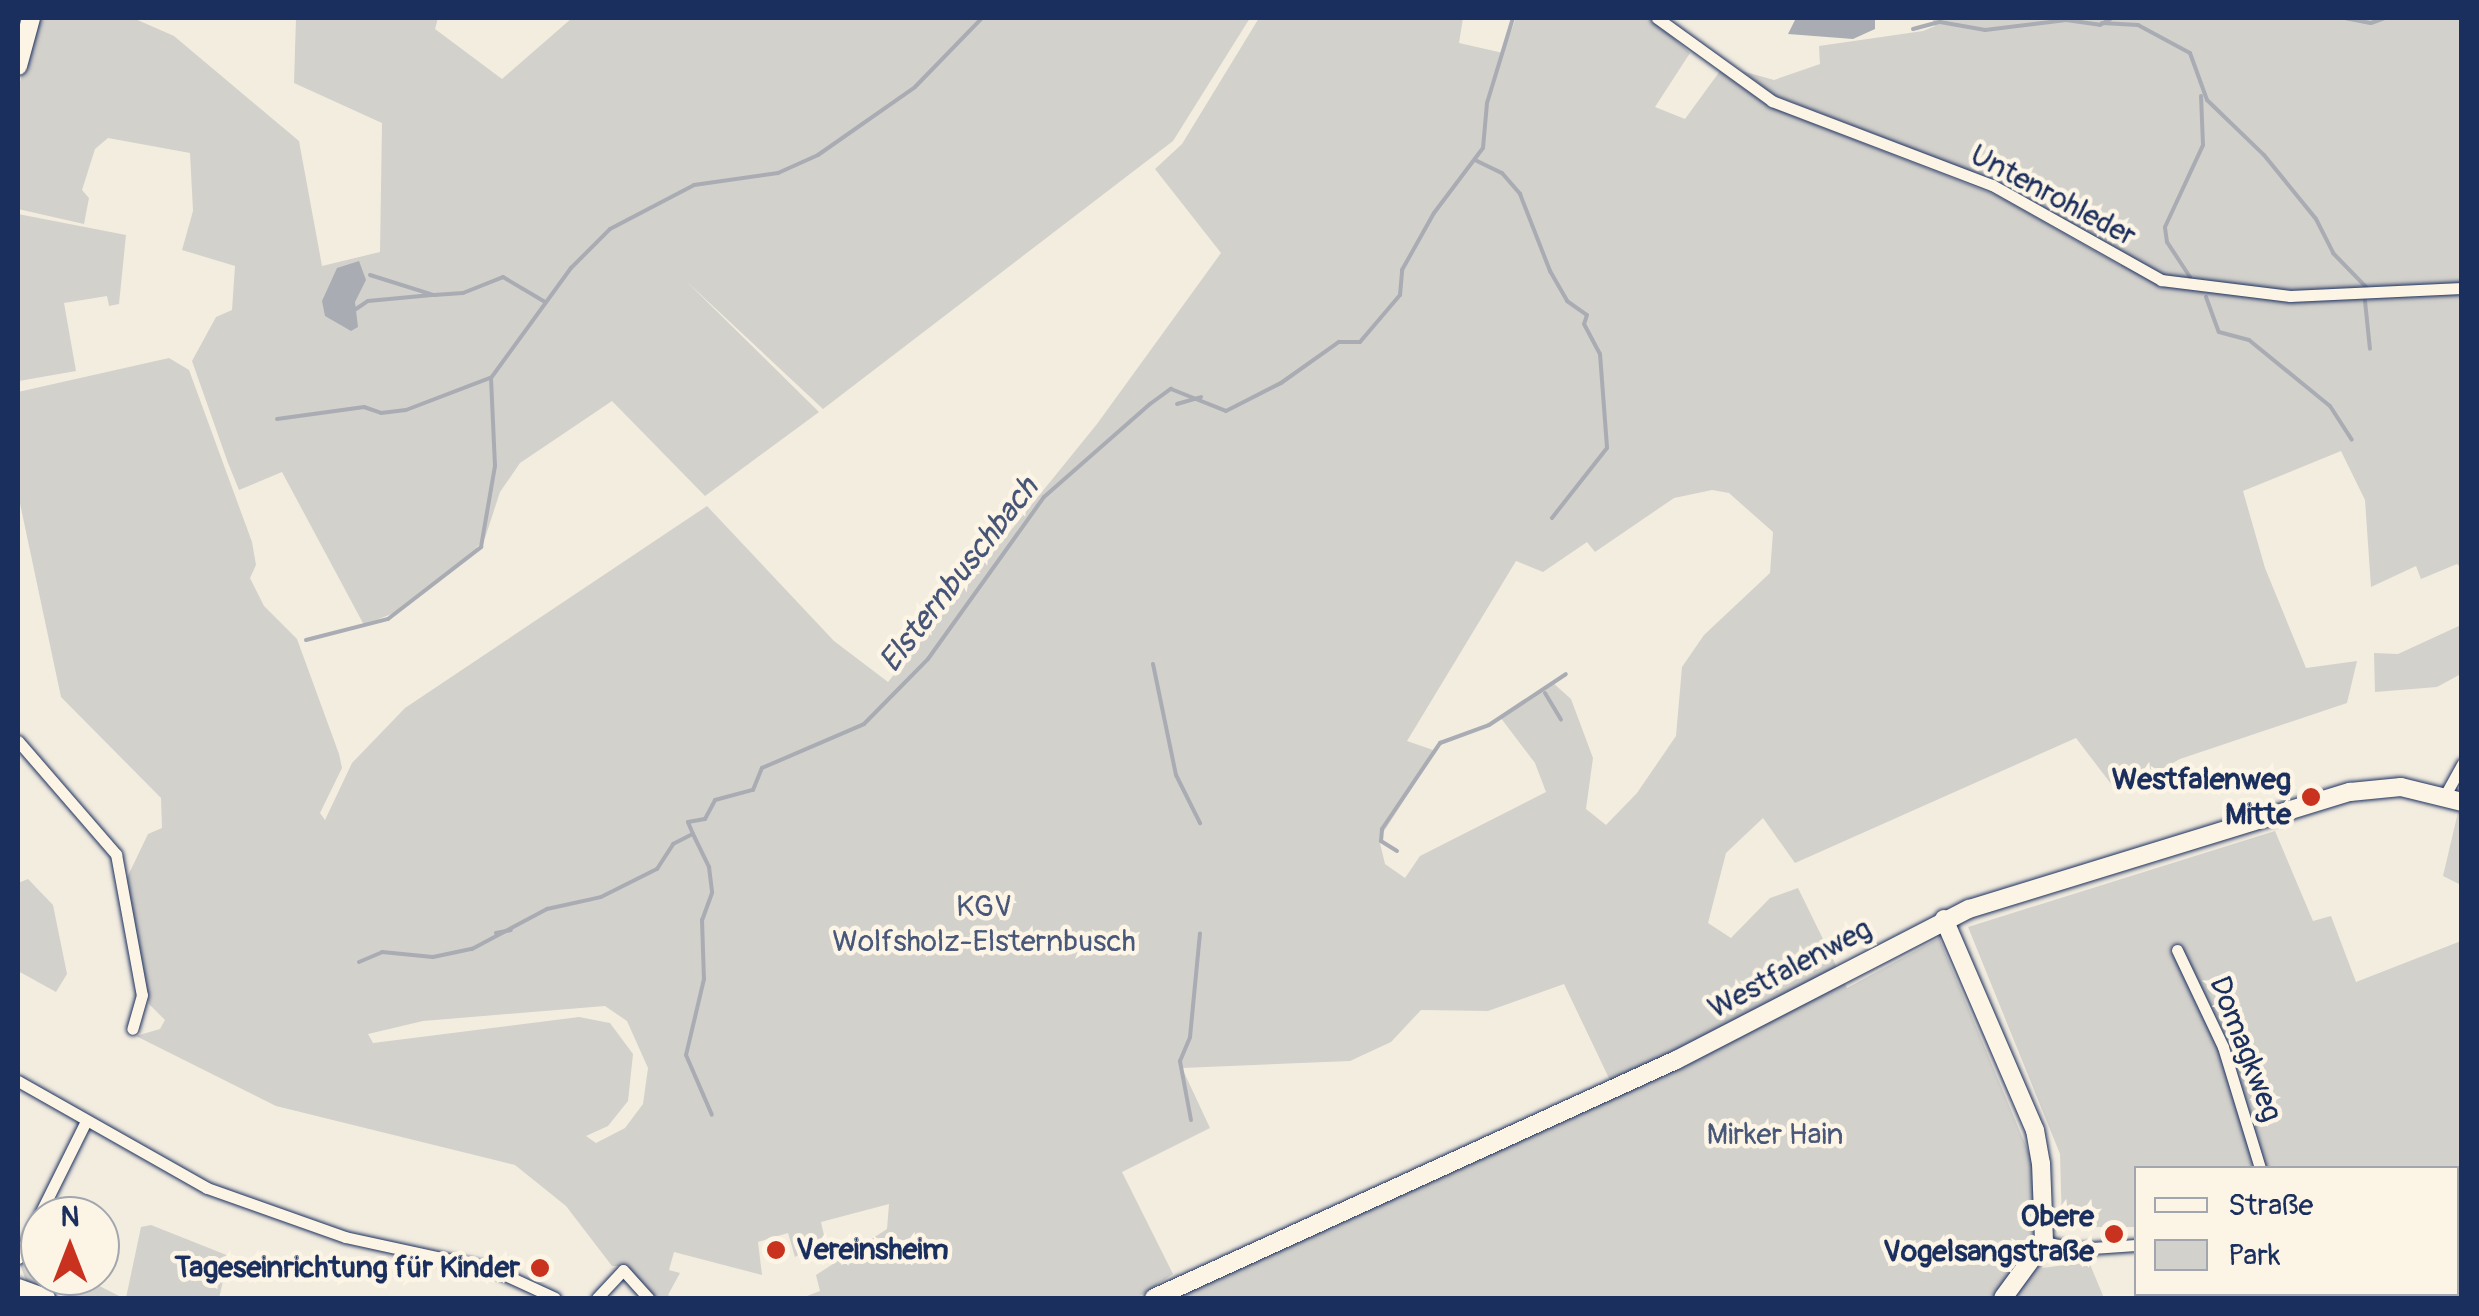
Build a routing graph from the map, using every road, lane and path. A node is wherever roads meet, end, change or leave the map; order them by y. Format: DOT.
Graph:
graph roads {
  1 [pos="31,18"];
  2 [pos="1656,18"];
  3 [pos="18,66"];
  4 [pos="2462,288"];
  5 [pos="18,746"];
  6 [pos="2462,764"];
  7 [pos="2453,799"];
  8 [pos="1944,919"];
  9 [pos="2178,950"];
  10 [pos="132,1029"];
  11 [pos="18,1081"];
  12 [pos="85,1123"];
  13 [pos="2259,1166"];
  14 [pos="2044,1242"];
  15 [pos="2134,1246"];
  16 [pos="18,1258"];
  17 [pos="18,1288"];
  18 [pos="46,1298"];
  19 [pos="555,1298"];
  20 [pos="597,1298"];
  21 [pos="648,1298"];
  22 [pos="1154,1298"];
  23 [pos="2003,1298"];
  1 -- 3 [label="street"];
  2 -- 4 [label="street, Untenrohleder"];
  5 -- 10 [label="street"];
  6 -- 7 [label="street, Westfalenweg"];
  7 -- 8 [label="street, Westfalenweg"];
  8 -- 14 [label="street"];
  8 -- 22 [label="street, Westfalenweg"];
  9 -- 13 [label="street, Domagkweg"];
  11 -- 12 [label="street"];
  12 -- 16 [label="street"];
  12 -- 19 [label="street"];
  14 -- 15 [label="street"];
  14 -- 23 [label="street"];
  17 -- 18 [label="street"];
  20 -- 21 [label="street"];
}
